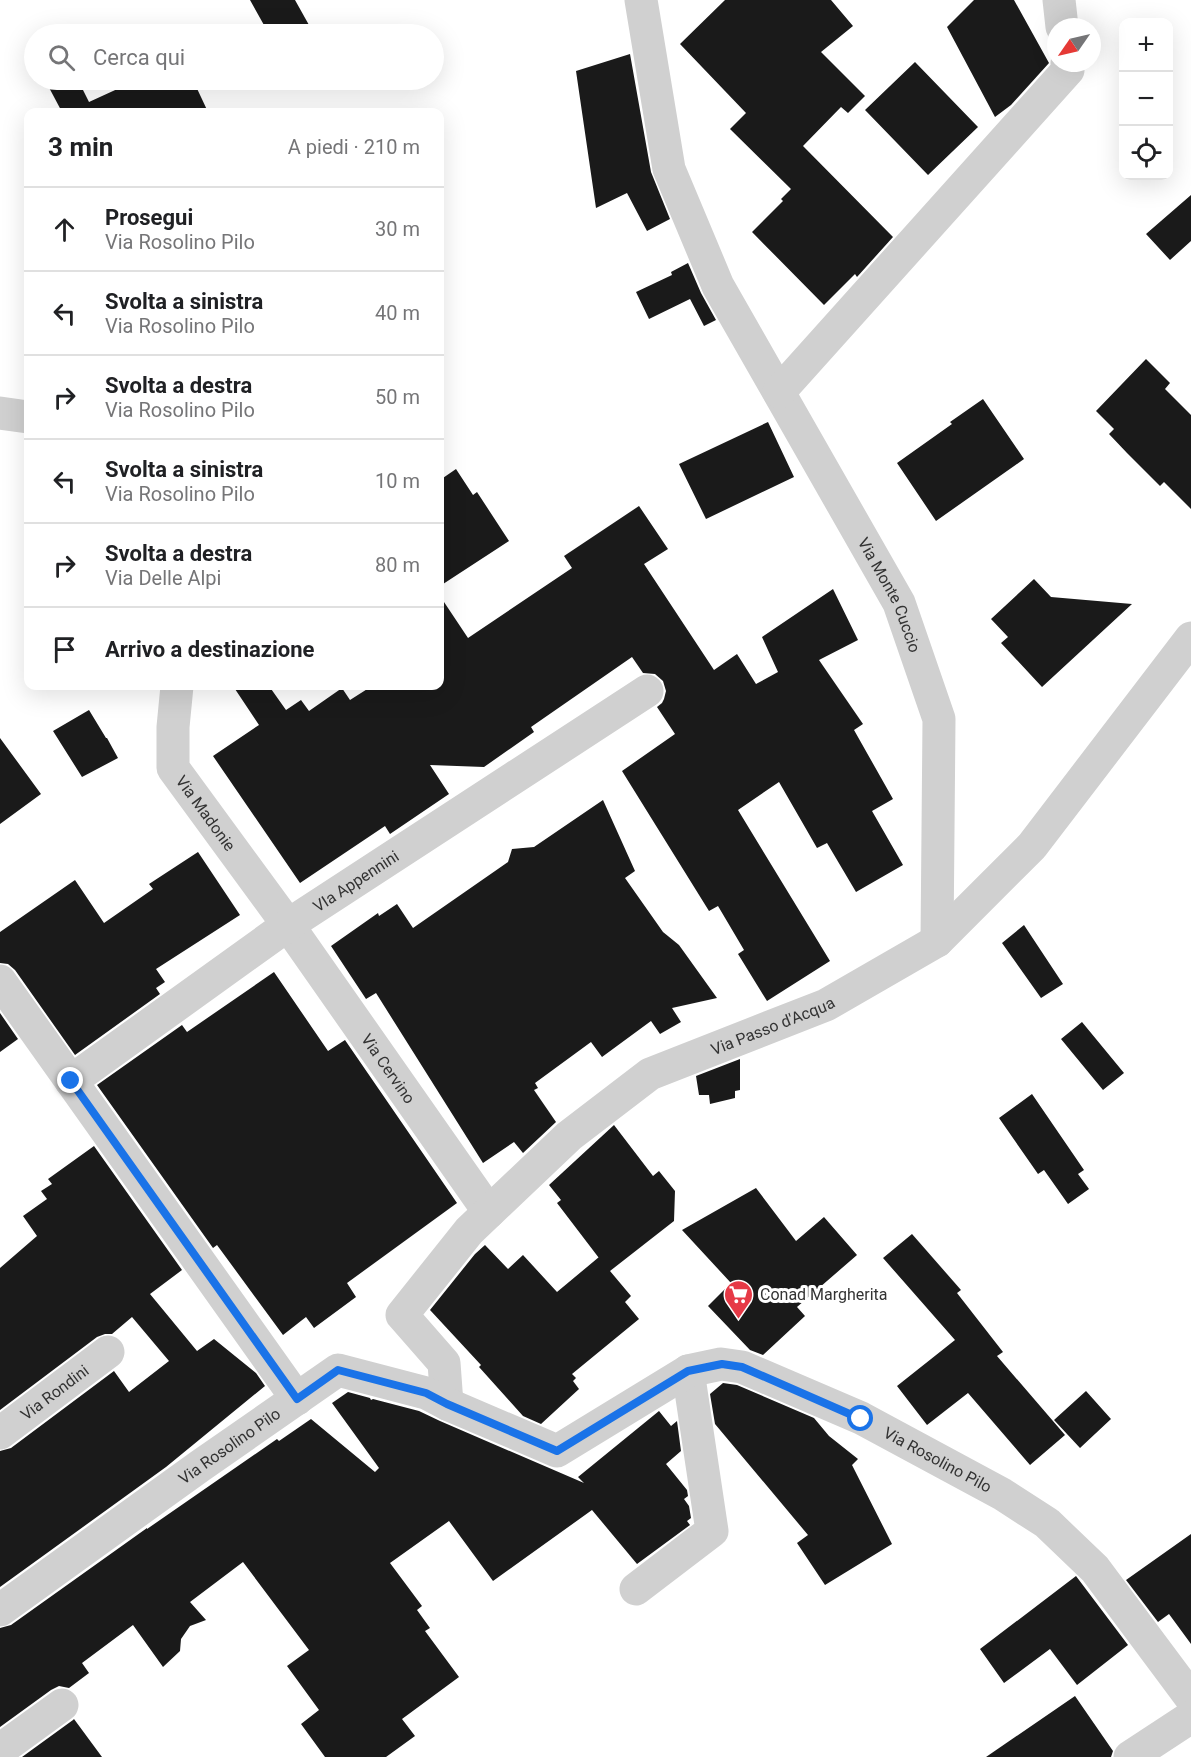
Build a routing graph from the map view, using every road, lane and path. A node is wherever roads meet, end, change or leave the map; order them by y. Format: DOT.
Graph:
graph roads {
  1 [pos="641,0"];
  2 [pos="1059,0"];
  3 [pos="1061,18"];
  4 [pos="1066,72"];
  5 [pos="779,392"];
  6 [pos="0,413"];
  7 [pos="24,416"];
  8 [pos="1191,638"];
  9 [pos="177,690"];
  10 [pos="647,691"];
  11 [pos="288,925"];
  12 [pos="937,941"];
  13 [pos="0,981"];
  14 [pos="71,1081"];
  15 [pos="489,1212"];
  16 [pos="108,1352"];
  17 [pos="688,1371"];
  18 [pos="297,1399"];
  19 [pos="447,1404"];
  20 [pos="0,1433"];
  21 [pos="636,1589"];
  22 [pos="0,1610"];
  23 [pos="1191,1698"];
  24 [pos="62,1705"];
  25 [pos="1191,1718"];
  26 [pos="0,1750"];
  27 [pos="1130,1757"];
  1 -- 5 [label="street, Via Monte Cuccio"];
  2 -- 3 [label="street"];
  4 -- 5 [label="street"];
  5 -- 12 [label="street, Via Monte Cuccio"];
  6 -- 7 [label="street"];
  8 -- 12 [label="street, Via Passo d'Acqua"];
  9 -- 11 [label="street, Via Madonie"];
  10 -- 11 [label="street, VIa Appennini"];
  11 -- 14 [label="street, VIa Appennini"];
  11 -- 15 [label="street, Via Cervino"];
  12 -- 15 [label="street, Via Passo d'Acqua"];
  13 -- 14 [label="street"];
  14 -- 18 [label="street"];
  15 -- 19 [label="street, Via Passo d'Acqua"];
  16 -- 20 [label="street, Via Rondini"];
  17 -- 19 [label="street, Via Rosolino Pilo"];
  17 -- 21 [label="street"];
  17 -- 23 [label="street, Via Rosolino Pilo"];
  18 -- 19 [label="street, Via Rosolino Pilo"];
  18 -- 22 [label="street, Via Rosolino Pilo"];
  24 -- 26 [label="street"];
  25 -- 27 [label="street"];
}
